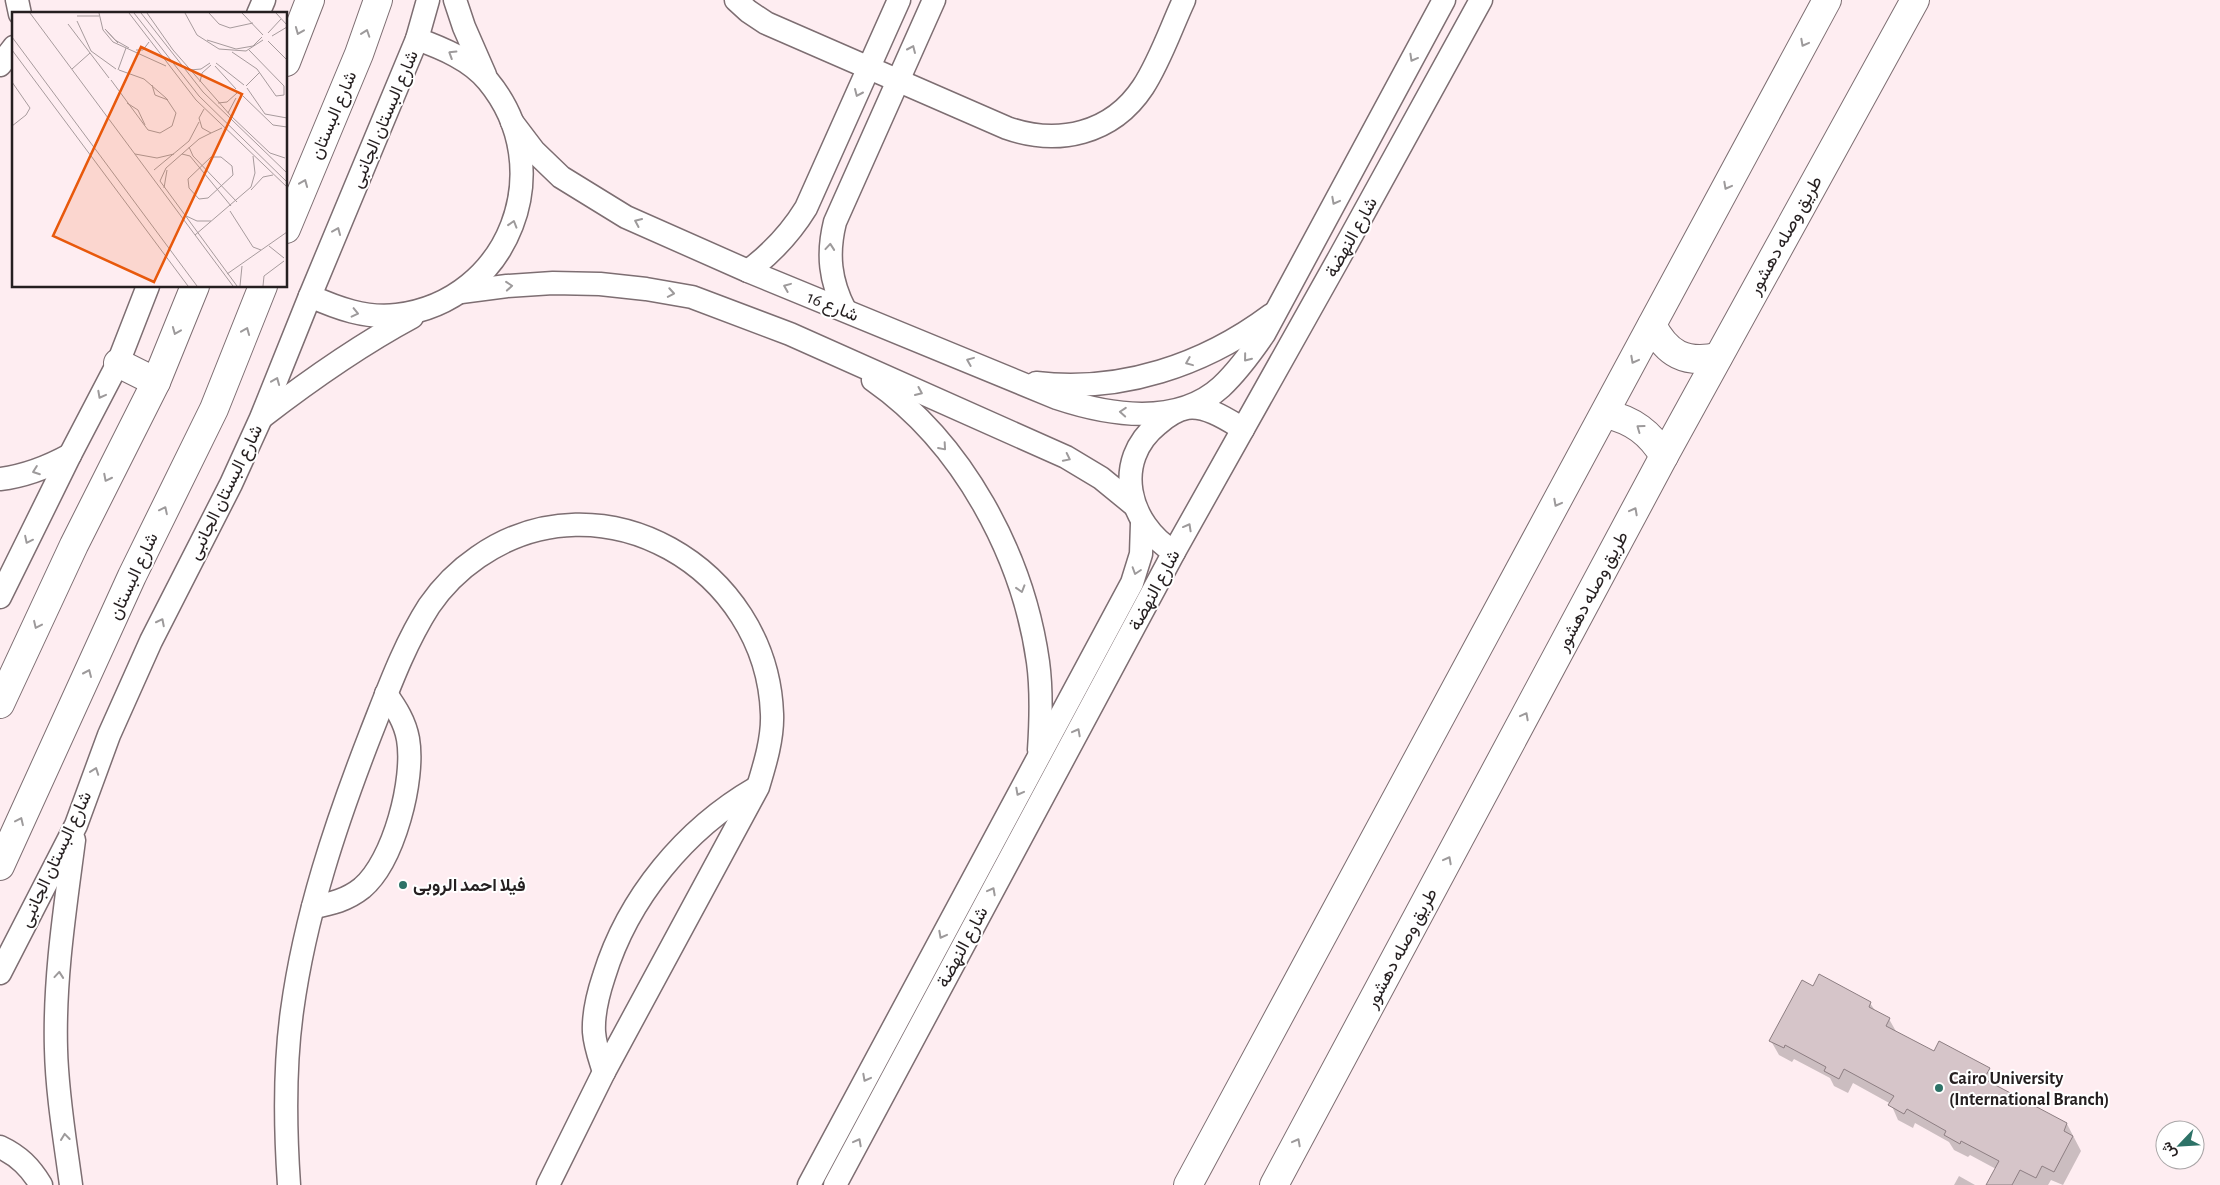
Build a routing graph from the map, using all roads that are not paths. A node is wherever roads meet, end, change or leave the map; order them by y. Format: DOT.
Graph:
graph roads {
  1 [pos="264,0"];
  2 [pos="310,0"];
  3 [pos="378,0"];
  4 [pos="428,0"];
  5 [pos="455,0"];
  6 [pos="736,0"];
  7 [pos="898,0"];
  8 [pos="934,0"];
  9 [pos="1184,0"];
  10 [pos="1432,0"];
  11 [pos="1444,0"];
  12 [pos="1481,0"];
  13 [pos="1827,0"];
  14 [pos="1915,0"];
  15 [pos="259,12"];
  16 [pos="1430,27"];
  17 [pos="417,39"];
  18 [pos="288,57"];
  19 [pos="869,68"];
  20 [pos="488,80"];
  21 [pos="898,80"];
  22 [pos="512,122"];
  23 [pos="288,224"];
  24 [pos="748,271"];
  25 [pos="147,288"];
  26 [pos="194,288"];
  27 [pos="262,288"];
  28 [pos="461,292"];
  29 [pos="310,296"];
  30 [pos="426,309"];
  31 [pos="845,310"];
  32 [pos="1276,311"];
  33 [pos="1652,325"];
  34 [pos="1718,357"];
  35 [pos="842,358"];
  36 [pos="118,363"];
  37 [pos="1016,380"];
  38 [pos="156,382"];
  39 [pos="1188,407"];
  40 [pos="1606,414"];
  41 [pos="261,418"];
  42 [pos="1243,430"];
  43 [pos="70,455"];
  44 [pos="1664,456"];
  45 [pos="0,479"];
  46 [pos="1138,514"];
  47 [pos="1174,552"];
  48 [pos="0,598"];
  49 [pos="386,694"];
  50 [pos="0,704"];
  51 [pos="1039,756"];
  52 [pos="1059,767"];
  53 [pos="758,788"];
  54 [pos="76,824"];
  55 [pos="0,866"];
  56 [pos="313,907"];
  57 [pos="0,973"];
  58 [pos="604,1072"];
  59 [pos="0,1146"];
  60 [pos="41,1185"];
  61 [pos="71,1185"];
  62 [pos="289,1185"];
  63 [pos="548,1185"];
  64 [pos="809,1185"];
  65 [pos="835,1185"];
  66 [pos="1188,1185"];
  67 [pos="1274,1185"];
  1 -- 15 [label="street"];
  2 -- 18 [label="main road, one-way"];
  23 -- 3 [label="main road, شارع البستان, one-way"];
  4 -- 17 [label="street, شارع البستان الجانبى"];
  5 -- 20 [label="street"];
  6 -- 19 [label="street"];
  7 -- 19 [label="street"];
  21 -- 8 [label="street, one-way"];
  9 -- 21 [label="street"];
  10 -- 16 [label="street"];
  11 -- 16 [label="street, شارع النهضة"];
  12 -- 42 [label="street, شارع النهضة"];
  13 -- 33 [label="main road, one-way"];
  14 -- 34 [label="main road, طريق وصله دهشور"];
  16 -- 32 [label="street, شارع النهضة, one-way"];
  20 -- 17 [label="street, one-way"];
  29 -- 17 [label="street, شارع البستان الجانبى, one-way"];
  19 -- 21 [label="street"];
  19 -- 24 [label="street, one-way"];
  20 -- 22 [label="street"];
  31 -- 21 [label="street, one-way"];
  24 -- 22 [label="street, شارع 16, one-way"];
  28 -- 22 [label="street, one-way"];
  31 -- 24 [label="street, شارع 16, one-way"];
  25 -- 36 [label="street"];
  26 -- 38 [label="main road, one-way"];
  55 -- 27 [label="main road, شارع البستان, one-way"];
  28 -- 30 [label="street"];
  28 -- 35 [label="street, one-way"];
  29 -- 30 [label="street, one-way"];
  41 -- 29 [label="street, شارع البستان الجانبى, one-way"];
  30 -- 41 [label="street"];
  37 -- 31 [label="street, شارع 16, one-way"];
  32 -- 37 [label="street, one-way"];
  32 -- 39 [label="street, شارع النهضة, one-way"];
  33 -- 34 [label="main road"];
  33 -- 40 [label="main road, one-way"];
  34 -- 44 [label="main road, طريق وصله دهشور"];
  35 -- 46 [label="street, one-way"];
  35 -- 51 [label="street, one-way"];
  36 -- 38 [label="main road"];
  36 -- 43 [label="street, one-way"];
  39 -- 37 [label="street, شارع 16, one-way"];
  38 -- 50 [label="main road, one-way"];
  39 -- 42 [label="street"];
  39 -- 46 [label="street, شارع النهضة"];
  44 -- 40 [label="main road, one-way"];
  40 -- 66 [label="main road, one-way"];
  54 -- 41 [label="street, شارع البستان الجانبى, one-way"];
  47 -- 42 [label="street, شارع النهضة, one-way"];
  43 -- 45 [label="street, one-way"];
  43 -- 48 [label="street, one-way"];
  67 -- 44 [label="main road, طريق وصله دهشور, one-way"];
  46 -- 47 [label="street"];
  46 -- 51 [label="street, شارع النهضة, one-way"];
  52 -- 47 [label="street, شارع النهضة, one-way"];
  49 -- 53 [label="street"];
  49 -- 56 [label="street"];
  49 -- 56 [label="street"];
  51 -- 52 [label="street"];
  51 -- 64 [label="street, شارع النهضة, one-way"];
  65 -- 52 [label="street, شارع النهضة, one-way"];
  53 -- 58 [label="street"];
  53 -- 58 [label="street"];
  54 -- 57 [label="street, شارع البستان الجانبى"];
  61 -- 54 [label="street, one-way"];
  56 -- 62 [label="street"];
  58 -- 63 [label="street"];
  59 -- 60 [label="street"];
}
